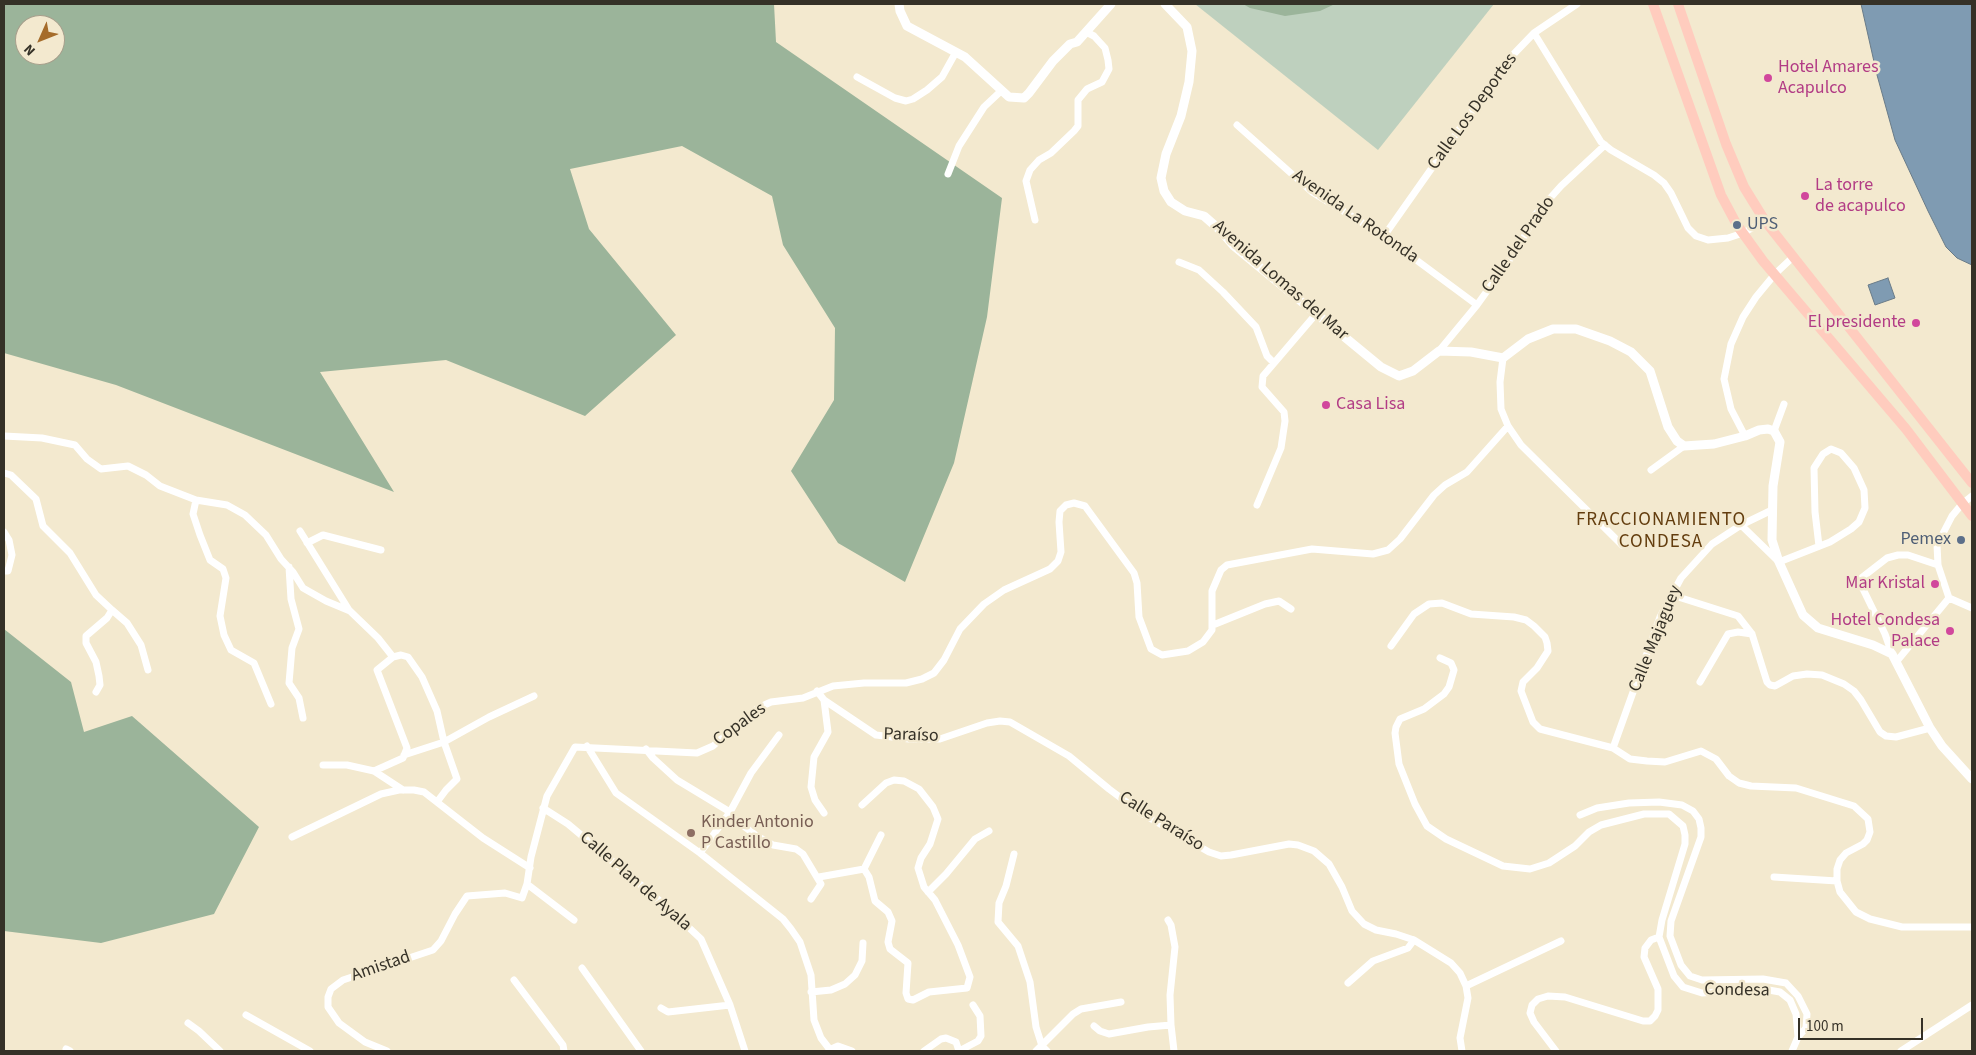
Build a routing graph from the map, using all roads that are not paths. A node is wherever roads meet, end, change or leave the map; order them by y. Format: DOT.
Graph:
graph roads {
  1 [pos="900,4"];
  2 [pos="1111,4"];
  3 [pos="1165,4"];
  4 [pos="1577,4"];
  5 [pos="1653,4"];
  6 [pos="1678,4"];
  7 [pos="1086,32"];
  8 [pos="1534,33"];
  9 [pos="956,52"];
  10 [pos="857,77"];
  11 [pos="1001,91"];
  12 [pos="1237,125"];
  13 [pos="1605,145"];
  14 [pos="948,174"];
  15 [pos="1036,220"];
  16 [pos="1764,221"];
  17 [pos="1743,233"];
  18 [pos="1384,236"];
  19 [pos="1793,257"];
  20 [pos="1179,262"];
  21 [pos="1775,274"];
  22 [pos="1477,305"];
  23 [pos="1316,314"];
  24 [pos="1439,351"];
  25 [pos="1503,358"];
  26 [pos="1274,363"];
  27 [pos="1784,404"];
  28 [pos="1508,426"];
  29 [pos="1774,431"];
  30 [pos="4,436"];
  31 [pos="1745,436"];
  32 [pos="1684,446"];
  33 [pos="1651,470"];
  34 [pos="4,473"];
  35 [pos="1972,483"];
  36 [pos="1972,496"];
  37 [pos="196,500"];
  38 [pos="1962,504"];
  39 [pos="1258,505"];
  40 [pos="1772,510"];
  41 [pos="1972,516"];
  42 [pos="1741,525"];
  43 [pos="300,531"];
  44 [pos="4,532"];
  45 [pos="307,542"];
  46 [pos="1622,545"];
  47 [pos="1819,546"];
  48 [pos="381,550"];
  49 [pos="1778,562"];
  50 [pos="1938,565"];
  51 [pos="289,567"];
  52 [pos="4,571"];
  53 [pos="1672,595"];
  54 [pos="1949,598"];
  55 [pos="1972,608"];
  56 [pos="1291,609"];
  57 [pos="112,610"];
  58 [pos="350,611"];
  59 [pos="1213,625"];
  60 [pos="1752,634"];
  61 [pos="1391,646"];
  62 [pos="393,657"];
  63 [pos="1894,657"];
  64 [pos="1440,658"];
  65 [pos="148,670"];
  66 [pos="1700,682"];
  67 [pos="817,691"];
  68 [pos="96,692"];
  69 [pos="534,696"];
  70 [pos="824,700"];
  71 [pos="271,704"];
  72 [pos="303,718"];
  73 [pos="987,723"];
  74 [pos="1930,728"];
  75 [pos="779,735"];
  76 [pos="444,742"];
  77 [pos="587,746"];
  78 [pos="1613,748"];
  79 [pos="646,749"];
  80 [pos="404,755"];
  81 [pos="323,765"];
  82 [pos="374,771"];
  83 [pos="1972,779"];
  84 [pos="403,790"];
  85 [pos="436,802"];
  86 [pos="862,805"];
  87 [pos="543,808"];
  88 [pos="730,812"];
  89 [pos="824,813"];
  90 [pos="1580,815"];
  91 [pos="989,831"];
  92 [pos="881,835"];
  93 [pos="292,837"];
  94 [pos="700,853"];
  95 [pos="1014,854"];
  96 [pos="530,868"];
  97 [pos="864,869"];
  98 [pos="1774,877"];
  99 [pos="820,879"];
  100 [pos="1837,881"];
  101 [pos="527,884"];
  102 [pos="928,892"];
  103 [pos="812,899"];
  104 [pos="574,920"];
  105 [pos="1168,920"];
  106 [pos="1972,927"];
  107 [pos="1659,937"];
  108 [pos="1414,940"];
  109 [pos="1561,941"];
  110 [pos="863,943"];
  111 [pos="582,968"];
  112 [pos="514,980"];
  113 [pos="1348,983"];
  114 [pos="1466,986"];
  115 [pos="811,992"];
  116 [pos="1121,1002"];
  117 [pos="730,1005"];
  118 [pos="973,1005"];
  119 [pos="1972,1005"];
  120 [pos="661,1008"];
  121 [pos="246,1015"];
  122 [pos="188,1023"];
  123 [pos="1171,1025"];
  124 [pos="1094,1026"];
  125 [pos="1798,1037"];
  126 [pos="1045,1049"];
  127 [pos="220,1051"];
  128 [pos="310,1051"];
  129 [pos="387,1051"];
  130 [pos="564,1051"];
  131 [pos="642,1051"];
  132 [pos="746,1051"];
  133 [pos="830,1051"];
  134 [pos="852,1051"];
  135 [pos="924,1051"];
  136 [pos="959,1051"];
  137 [pos="1036,1051"];
  138 [pos="1174,1051"];
  139 [pos="1462,1051"];
  140 [pos="1556,1051"];
  141 [pos="1792,1051"];
  142 [pos="1902,1051"];
  1 -- 9 [label="main road"];
  2 -- 7 [label="main road"];
  3 -- 23 [label="main road, Avenida Lomas del Mar"];
  4 -- 8 [label="street, Calle Los Deportes"];
  5 -- 17 [label="main road"];
  6 -- 16 [label="main road"];
  7 -- 11 [label="main road"];
  7 -- 15 [label="street"];
  8 -- 13 [label="street"];
  8 -- 18 [label="street, Calle Los Deportes"];
  9 -- 10 [label="street"];
  9 -- 11 [label="main road"];
  11 -- 14 [label="street"];
  12 -- 18 [label="street, Avenida La Rotonda"];
  13 -- 17 [label="street"];
  13 -- 22 [label="street, Calle del Prado"];
  16 -- 17 [label="street"];
  16 -- 19 [label="main road"];
  17 -- 21 [label="main road"];
  18 -- 22 [label="street, Avenida La Rotonda"];
  19 -- 21 [label="street"];
  19 -- 35 [label="main road"];
  20 -- 26 [label="street"];
  21 -- 31 [label="street"];
  21 -- 38 [label="main road"];
  22 -- 24 [label="street, Calle del Prado"];
  23 -- 24 [label="main road, Avenida Lomas del Mar"];
  23 -- 26 [label="street"];
  24 -- 25 [label="main road"];
  25 -- 28 [label="street"];
  25 -- 32 [label="main road"];
  26 -- 39 [label="street"];
  27 -- 29 [label="street"];
  28 -- 46 [label="street"];
  28 -- 59 [label="street"];
  29 -- 31 [label="main road"];
  29 -- 40 [label="main road"];
  30 -- 37 [label="street"];
  31 -- 32 [label="main road"];
  32 -- 33 [label="street"];
  34 -- 57 [label="street"];
  36 -- 38 [label="street"];
  37 -- 51 [label="street"];
  37 -- 71 [label="street"];
  38 -- 41 [label="main road"];
  38 -- 50 [label="street"];
  40 -- 42 [label="street, Calle Majaguey"];
  40 -- 49 [label="main road"];
  42 -- 49 [label="street"];
  42 -- 53 [label="street, Calle Majaguey"];
  43 -- 45 [label="street"];
  44 -- 52 [label="street"];
  45 -- 48 [label="street"];
  45 -- 58 [label="street"];
  47 -- 47 [label="street"];
  47 -- 49 [label="street"];
  49 -- 63 [label="main road"];
  50 -- 54 [label="street"];
  50 -- 63 [label="street"];
  51 -- 58 [label="street"];
  51 -- 72 [label="street"];
  53 -- 60 [label="street"];
  53 -- 78 [label="street, Calle Majaguey"];
  54 -- 55 [label="street"];
  54 -- 63 [label="street"];
  56 -- 59 [label="street"];
  57 -- 65 [label="street"];
  57 -- 68 [label="street"];
  58 -- 62 [label="street"];
  59 -- 67 [label="street, Copales"];
  60 -- 66 [label="street"];
  60 -- 74 [label="street"];
  61 -- 78 [label="street"];
  62 -- 76 [label="street"];
  62 -- 80 [label="street"];
  63 -- 74 [label="main road"];
  64 -- 107 [label="street"];
  67 -- 70 [label="street, Paraíso"];
  67 -- 79 [label="street, Copales"];
  69 -- 76 [label="street"];
  70 -- 73 [label="street, Paraíso"];
  70 -- 89 [label="street"];
  73 -- 108 [label="street, Calle Paraíso"];
  74 -- 83 [label="main road"];
  75 -- 88 [label="street"];
  76 -- 80 [label="street"];
  76 -- 85 [label="street"];
  77 -- 79 [label="street, Copales"];
  77 -- 87 [label="street"];
  77 -- 94 [label="street"];
  78 -- 100 [label="street"];
  79 -- 88 [label="street"];
  80 -- 82 [label="street"];
  81 -- 82 [label="street"];
  82 -- 84 [label="street"];
  84 -- 85 [label="street"];
  84 -- 93 [label="street"];
  85 -- 96 [label="street"];
  86 -- 102 [label="street"];
  87 -- 96 [label="street"];
  87 -- 117 [label="street, Calle Plan de Ayala"];
  88 -- 94 [label="street"];
  88 -- 99 [label="street"];
  90 -- 125 [label="street"];
  91 -- 102 [label="street"];
  92 -- 97 [label="street"];
  94 -- 115 [label="street"];
  95 -- 126 [label="street"];
  96 -- 101 [label="street"];
  97 -- 99 [label="street"];
  97 -- 102 [label="street"];
  98 -- 100 [label="street"];
  99 -- 103 [label="street"];
  100 -- 106 [label="street"];
  101 -- 104 [label="street"];
  101 -- 129 [label="street, Amistad"];
  105 -- 123 [label="street"];
  107 -- 125 [label="street, Condesa"];
  107 -- 140 [label="street"];
  108 -- 113 [label="street"];
  108 -- 114 [label="street, Calle Paraíso"];
  109 -- 114 [label="street"];
  110 -- 115 [label="street"];
  111 -- 131 [label="street"];
  112 -- 130 [label="street"];
  114 -- 139 [label="street"];
  115 -- 133 [label="street"];
  116 -- 126 [label="street"];
  117 -- 120 [label="street"];
  117 -- 132 [label="street, Calle Plan de Ayala"];
  118 -- 136 [label="street"];
  119 -- 142 [label="street"];
  121 -- 128 [label="street"];
  122 -- 127 [label="street"];
  123 -- 124 [label="street"];
  123 -- 138 [label="street"];
  125 -- 141 [label="street, Condesa"];
  126 -- 137 [label="street"];
  133 -- 134 [label="street"];
  135 -- 136 [label="street"];
}
